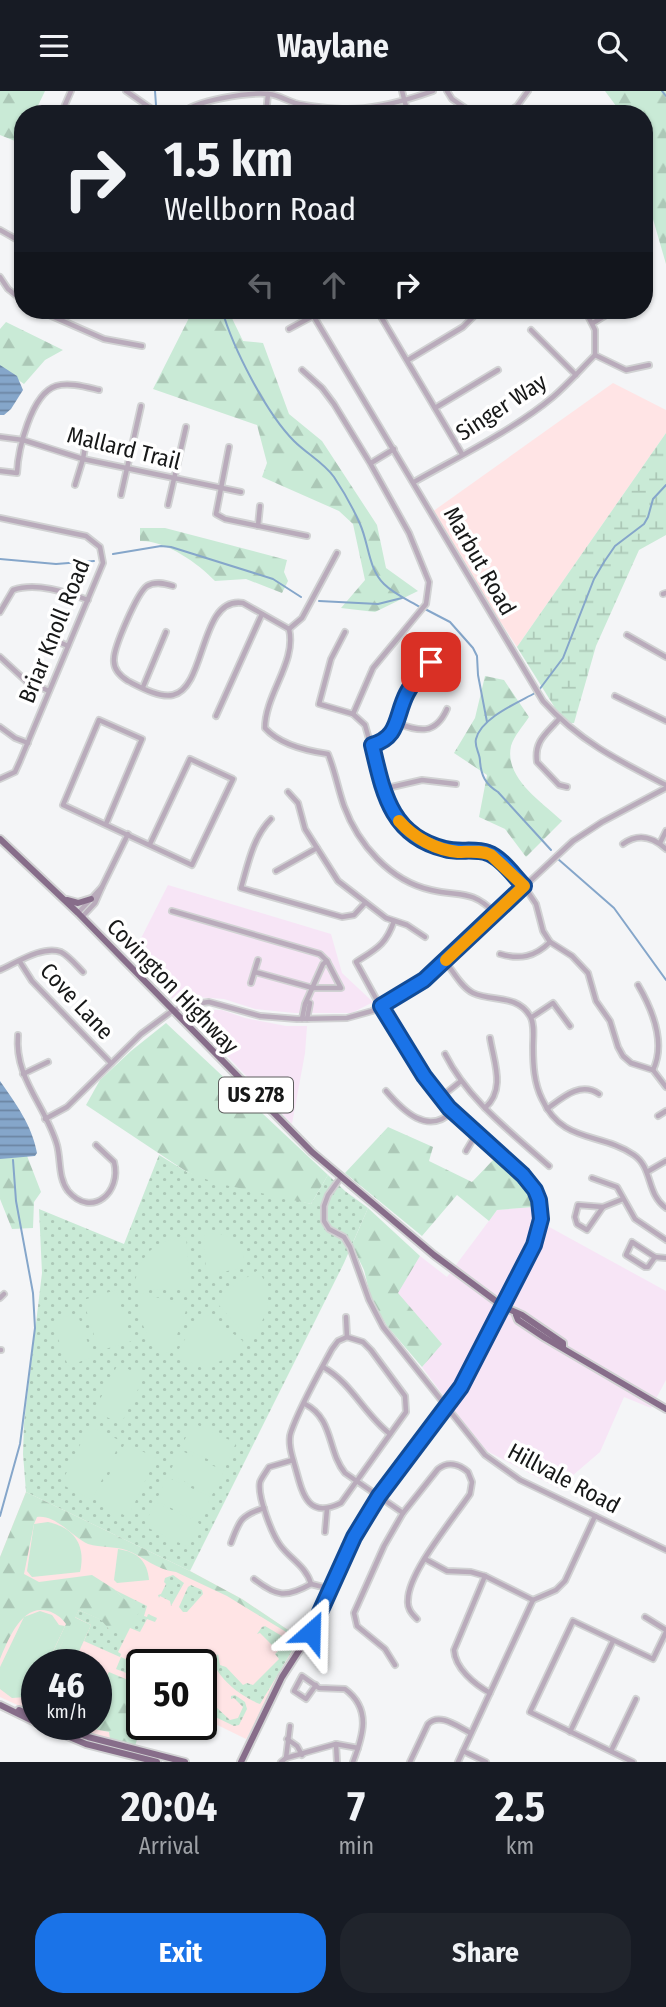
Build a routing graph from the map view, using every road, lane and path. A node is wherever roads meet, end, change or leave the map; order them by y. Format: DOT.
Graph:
graph roads {
  1 [pos="126,91"];
  2 [pos="402,91"];
  3 [pos="433,91"];
  4 [pos="447,91"];
  5 [pos="268,94"];
  6 [pos="403,99"];
  7 [pos="146,105"];
  8 [pos="195,105"];
  9 [pos="267,105"];
  10 [pos="305,105"];
  11 [pos="383,105"];
  12 [pos="405,105"];
  13 [pos="461,105"];
  14 [pos="0,277"];
  15 [pos="14,294"];
  16 [pos="58,319"];
  17 [pos="307,319"];
  18 [pos="315,319"];
  19 [pos="382,319"];
  20 [pos="471,319"];
  21 [pos="591,319"];
  22 [pos="599,319"];
  23 [pos="593,323"];
  24 [pos="289,329"];
  25 [pos="531,330"];
  26 [pos="142,346"];
  27 [pos="595,355"];
  28 [pos="408,360"];
  29 [pos="649,365"];
  30 [pos="302,370"];
  31 [pos="498,370"];
  32 [pos="576,375"];
  33 [pos="99,390"];
  34 [pos="141,406"];
  35 [pos="435,408"];
  36 [pos="186,427"];
  37 [pos="87,435"];
  38 [pos="0,437"];
  39 [pos="23,440"];
  40 [pos="229,447"];
  41 [pos="394,449"];
  42 [pos="462,454"];
  43 [pos="83,459"];
  44 [pos="370,463"];
  45 [pos="128,468"];
  46 [pos="0,471"];
  47 [pos="174,479"];
  48 [pos="414,482"];
  49 [pos="75,485"];
  50 [pos="219,488"];
  51 [pos="241,492"];
  52 [pos="121,495"];
  53 [pos="168,505"];
  54 [pos="260,506"];
  55 [pos="0,518"];
  56 [pos="258,526"];
  57 [pos="307,536"];
  58 [pos="337,553"];
  59 [pos="173,586"];
  60 [pos="88,600"];
  61 [pos="0,612"];
  62 [pos="262,614"];
  63 [pos="289,629"];
  64 [pos="166,632"];
  65 [pos="345,632"];
  66 [pos="627,635"];
  67 [pos="50,638"];
  68 [pos="68,646"];
  69 [pos="0,657"];
  70 [pos="666,657"];
  71 [pos="436,660"];
  72 [pos="143,687"];
  73 [pos="49,691"];
  74 [pos="615,696"];
  75 [pos="447,709"];
  76 [pos="352,714"];
  77 [pos="216,716"];
  78 [pos="559,719"];
  79 [pos="666,721"];
  80 [pos="396,723"];
  81 [pos="0,727"];
  82 [pos="28,743"];
  83 [pos="372,745"];
  84 [pos="0,779"];
  85 [pos="659,781"];
  86 [pos="456,784"];
  87 [pos="567,787"];
  88 [pos="666,787"];
  89 [pos="383,789"];
  90 [pos="288,792"];
  91 [pos="658,793"];
  92 [pos="271,820"];
  93 [pos="106,824"];
  94 [pos="666,831"];
  95 [pos="128,834"];
  96 [pos="0,839"];
  97 [pos="623,843"];
  98 [pos="660,843"];
  99 [pos="150,844"];
  100 [pos="317,848"];
  101 [pos="666,849"];
  102 [pos="276,871"];
  103 [pos="524,886"];
  104 [pos="102,887"];
  105 [pos="62,898"];
  106 [pos="91,898"];
  107 [pos="365,903"];
  108 [pos="172,911"];
  109 [pos="495,913"];
  110 [pos="80,915"];
  111 [pos="394,921"];
  112 [pos="425,937"];
  113 [pos="550,942"];
  114 [pos="500,954"];
  115 [pos="258,960"];
  116 [pos="327,961"];
  117 [pos="445,961"];
  118 [pos="20,962"];
  119 [pos="0,970"];
  120 [pos="83,972"];
  121 [pos="255,972"];
  122 [pos="251,983"];
  123 [pos="638,985"];
  124 [pos="313,989"];
  125 [pos="381,1006"];
  126 [pos="172,1011"];
  127 [pos="532,1017"];
  128 [pos="305,1019"];
  129 [pos="570,1026"];
  130 [pos="18,1035"];
  131 [pos="490,1038"];
  132 [pos="445,1054"];
  133 [pos="48,1062"];
  134 [pos="111,1063"];
  135 [pos="653,1070"];
  136 [pos="23,1074"];
  137 [pos="461,1081"];
  138 [pos="666,1087"];
  139 [pos="386,1091"];
  140 [pos="598,1094"];
  141 [pos="441,1097"];
  142 [pos="485,1108"];
  143 [pos="547,1109"];
  144 [pos="453,1111"];
  145 [pos="666,1111"];
  146 [pos="658,1116"];
  147 [pos="45,1119"];
  148 [pos="475,1134"];
  149 [pos="96,1145"];
  150 [pos="466,1151"];
  151 [pos="666,1161"];
  152 [pos="549,1166"];
  153 [pos="647,1173"];
  154 [pos="341,1177"];
  155 [pos="592,1178"];
  156 [pos="624,1199"];
  157 [pos="603,1207"];
  158 [pos="666,1207"];
  159 [pos="666,1240"];
  160 [pos="655,1257"];
  161 [pos="666,1258"];
  162 [pos="504,1307"];
  163 [pos="346,1317"];
  164 [pos="347,1337"];
  165 [pos="323,1367"];
  166 [pos="305,1404"];
  167 [pos="447,1407"];
  168 [pos="666,1409"];
  169 [pos="390,1435"];
  170 [pos="293,1460"];
  171 [pos="356,1481"];
  172 [pos="379,1496"];
  173 [pos="264,1508"];
  174 [pos="327,1509"];
  175 [pos="402,1513"];
  176 [pos="595,1516"];
  177 [pos="325,1532"];
  178 [pos="231,1543"];
  179 [pos="666,1550"];
  180 [pos="425,1559"];
  181 [pos="485,1576"];
  182 [pos="254,1580"];
  183 [pos="311,1584"];
  184 [pos="331,1589"];
  185 [pos="533,1600"];
  186 [pos="645,1617"];
  187 [pos="417,1619"];
  188 [pos="666,1631"];
  189 [pos="613,1641"];
  190 [pos="395,1665"];
  191 [pos="316,1685"];
  192 [pos="490,1693"];
  193 [pos="636,1699"];
  194 [pos="0,1703"];
  195 [pos="21,1713"];
  196 [pos="290,1725"];
  197 [pos="570,1732"];
  198 [pos="471,1733"];
  199 [pos="287,1739"];
  200 [pos="77,1740"];
  201 [pos="100,1740"];
  202 [pos="336,1744"];
  203 [pos="358,1748"];
  204 [pos="463,1751"];
  205 [pos="611,1751"];
  206 [pos="302,1755"];
  207 [pos="284,1760"];
  208 [pos="339,1761"];
  209 [pos="157,1762"];
  210 [pos="185,1762"];
  211 [pos="241,1762"];
  212 [pos="353,1762"];
  213 [pos="410,1762"];
  214 [pos="458,1762"];
  215 [pos="486,1762"];
  216 [pos="633,1762"];
  1 -- 7 [label="street"];
  2 -- 6 [label="street"];
  3 -- 6 [label="street"];
  4 -- 13 [label="street"];
  5 -- 8 [label="street"];
  5 -- 9 [label="street"];
  5 -- 10 [label="street"];
  6 -- 11 [label="street"];
  6 -- 12 [label="street"];
  14 -- 15 [label="street"];
  16 -- 26 [label="street"];
  17 -- 24 [label="street"];
  18 -- 41 [label="street, Marbut Road"];
  19 -- 28 [label="street"];
  20 -- 28 [label="street"];
  21 -- 23 [label="street"];
  22 -- 23 [label="street"];
  23 -- 27 [label="street"];
  25 -- 32 [label="street"];
  27 -- 29 [label="street"];
  27 -- 32 [label="street, Singer Way"];
  28 -- 35 [label="street"];
  30 -- 44 [label="street"];
  31 -- 35 [label="street"];
  32 -- 42 [label="street, Singer Way"];
  33 -- 39 [label="street"];
  34 -- 45 [label="street"];
  35 -- 42 [label="street"];
  36 -- 47 [label="street"];
  37 -- 43 [label="street"];
  38 -- 39 [label="street, Mallard Trail"];
  39 -- 43 [label="street, Mallard Trail"];
  39 -- 46 [label="street"];
  40 -- 50 [label="street"];
  41 -- 44 [label="street"];
  41 -- 48 [label="street, Marbut Road"];
  42 -- 48 [label="street, Singer Way"];
  43 -- 45 [label="street, Mallard Trail"];
  43 -- 49 [label="street"];
  44 -- 76 [label="street"];
  45 -- 47 [label="street, Mallard Trail"];
  45 -- 52 [label="street"];
  47 -- 50 [label="street, Mallard Trail"];
  47 -- 53 [label="street"];
  48 -- 78 [label="street, Marbut Road"];
  50 -- 51 [label="street, Mallard Trail"];
  50 -- 56 [label="street"];
  54 -- 56 [label="street"];
  55 -- 60 [label="street, Briar Knoll Road"];
  56 -- 57 [label="street"];
  58 -- 63 [label="street"];
  59 -- 72 [label="street"];
  60 -- 61 [label="street"];
  60 -- 68 [label="street, Briar Knoll Road"];
  62 -- 63 [label="street"];
  62 -- 72 [label="street"];
  62 -- 77 [label="street"];
  63 -- 109 [label="street"];
  64 -- 72 [label="street"];
  65 -- 76 [label="street"];
  66 -- 70 [label="street"];
  67 -- 68 [label="street"];
  68 -- 73 [label="street, Briar Knoll Road"];
  69 -- 73 [label="street"];
  71 -- 80 [label="street"];
  73 -- 82 [label="street, Briar Knoll Road"];
  74 -- 79 [label="street"];
  75 -- 80 [label="street"];
  76 -- 83 [label="street"];
  78 -- 85 [label="street, Marbut Road"];
  78 -- 87 [label="street"];
  80 -- 83 [label="street"];
  81 -- 82 [label="street"];
  82 -- 84 [label="street, Briar Knoll Road"];
  83 -- 89 [label="street"];
  85 -- 88 [label="street, Marbut Road"];
  85 -- 91 [label="street"];
  86 -- 89 [label="street"];
  88 -- 91 [label="street"];
  89 -- 103 [label="street"];
  90 -- 100 [label="street"];
  91 -- 103 [label="street"];
  92 -- 107 [label="street"];
  93 -- 93 [label="street"];
  93 -- 95 [label="street"];
  94 -- 98 [label="street"];
  95 -- 99 [label="street"];
  95 -- 104 [label="street"];
  96 -- 105 [label="main road, Covington Highway / US 278"];
  97 -- 98 [label="street"];
  98 -- 101 [label="street"];
  99 -- 99 [label="street"];
  100 -- 102 [label="street"];
  100 -- 107 [label="street"];
  103 -- 109 [label="street"];
  103 -- 113 [label="street"];
  104 -- 106 [label="street"];
  104 -- 110 [label="street"];
  105 -- 106 [label="main road"];
  105 -- 110 [label="main road, Covington Highway / US 278"];
  106 -- 110 [label="street"];
  107 -- 111 [label="street"];
  108 -- 116 [label="street"];
  109 -- 117 [label="street"];
  110 -- 126 [label="main road, Covington Highway / US 278"];
  111 -- 112 [label="street"];
  111 -- 125 [label="street"];
  113 -- 114 [label="street"];
  113 -- 135 [label="street"];
  115 -- 121 [label="street"];
  116 -- 124 [label="street"];
  116 -- 124 [label="street"];
  117 -- 125 [label="street"];
  117 -- 127 [label="street"];
  118 -- 119 [label="street"];
  118 -- 120 [label="street"];
  118 -- 134 [label="street, Cove Lane"];
  121 -- 122 [label="street"];
  121 -- 124 [label="street"];
  123 -- 135 [label="street"];
  124 -- 128 [label="street"];
  125 -- 128 [label="street"];
  125 -- 141 [label="street"];
  126 -- 128 [label="street"];
  126 -- 134 [label="street"];
  126 -- 154 [label="main road, Covington Highway / US 278"];
  127 -- 129 [label="street"];
  127 -- 143 [label="street"];
  130 -- 136 [label="street"];
  131 -- 142 [label="street"];
  132 -- 137 [label="street"];
  133 -- 136 [label="street"];
  134 -- 147 [label="street"];
  135 -- 138 [label="street"];
  136 -- 147 [label="street"];
  137 -- 141 [label="street"];
  137 -- 142 [label="street"];
  139 -- 144 [label="street"];
  140 -- 143 [label="street"];
  141 -- 144 [label="street"];
  142 -- 152 [label="street"];
  143 -- 153 [label="street"];
  144 -- 148 [label="street"];
  145 -- 146 [label="street"];
  147 -- 149 [label="street"];
  148 -- 150 [label="street"];
  148 -- 162 [label="street"];
  151 -- 153 [label="street"];
  153 -- 158 [label="street"];
  154 -- 162 [label="main road, Covington Highway / US 278"];
  154 -- 167 [label="street, Hillvale Road"];
  155 -- 156 [label="street"];
  156 -- 157 [label="street"];
  156 -- 159 [label="street"];
  157 -- 157 [label="street"];
  160 -- 160 [label="street"];
  160 -- 161 [label="street"];
  162 -- 167 [label="main road"];
  162 -- 168 [label="main road, Covington Highway / US 278"];
  163 -- 164 [label="street"];
  164 -- 165 [label="street"];
  164 -- 169 [label="street"];
  165 -- 166 [label="street"];
  165 -- 169 [label="street"];
  166 -- 170 [label="street"];
  166 -- 171 [label="street"];
  167 -- 172 [label="main road"];
  167 -- 176 [label="street, Hillvale Road"];
  169 -- 171 [label="street"];
  170 -- 173 [label="street"];
  170 -- 174 [label="street"];
  171 -- 172 [label="street"];
  171 -- 174 [label="street"];
  172 -- 175 [label="street"];
  172 -- 184 [label="main road"];
  173 -- 178 [label="street"];
  173 -- 183 [label="street"];
  174 -- 177 [label="street"];
  175 -- 180 [label="street"];
  175 -- 190 [label="street"];
  176 -- 179 [label="street, Hillvale Road"];
  176 -- 185 [label="street"];
  180 -- 181 [label="street"];
  180 -- 187 [label="street"];
  181 -- 185 [label="street"];
  181 -- 192 [label="street"];
  182 -- 183 [label="street"];
  183 -- 184 [label="street"];
  184 -- 211 [label="main road"];
  185 -- 192 [label="street"];
  186 -- 188 [label="street"];
  188 -- 189 [label="street"];
  189 -- 197 [label="street"];
  189 -- 197 [label="street"];
  191 -- 191 [label="street"];
  191 -- 203 [label="street"];
  192 -- 198 [label="street"];
  193 -- 205 [label="street"];
  194 -- 195 [label="main road"];
  196 -- 199 [label="street"];
  197 -- 205 [label="street"];
  198 -- 204 [label="street"];
  198 -- 213 [label="street"];
  199 -- 206 [label="street"];
  199 -- 207 [label="street"];
  200 -- 209 [label="main road"];
  201 -- 210 [label="main road"];
  202 -- 203 [label="street"];
  202 -- 206 [label="street"];
  202 -- 208 [label="street"];
  203 -- 212 [label="street"];
  204 -- 214 [label="street"];
  204 -- 215 [label="street"];
  205 -- 216 [label="street"];
  206 -- 207 [label="street"];
}
